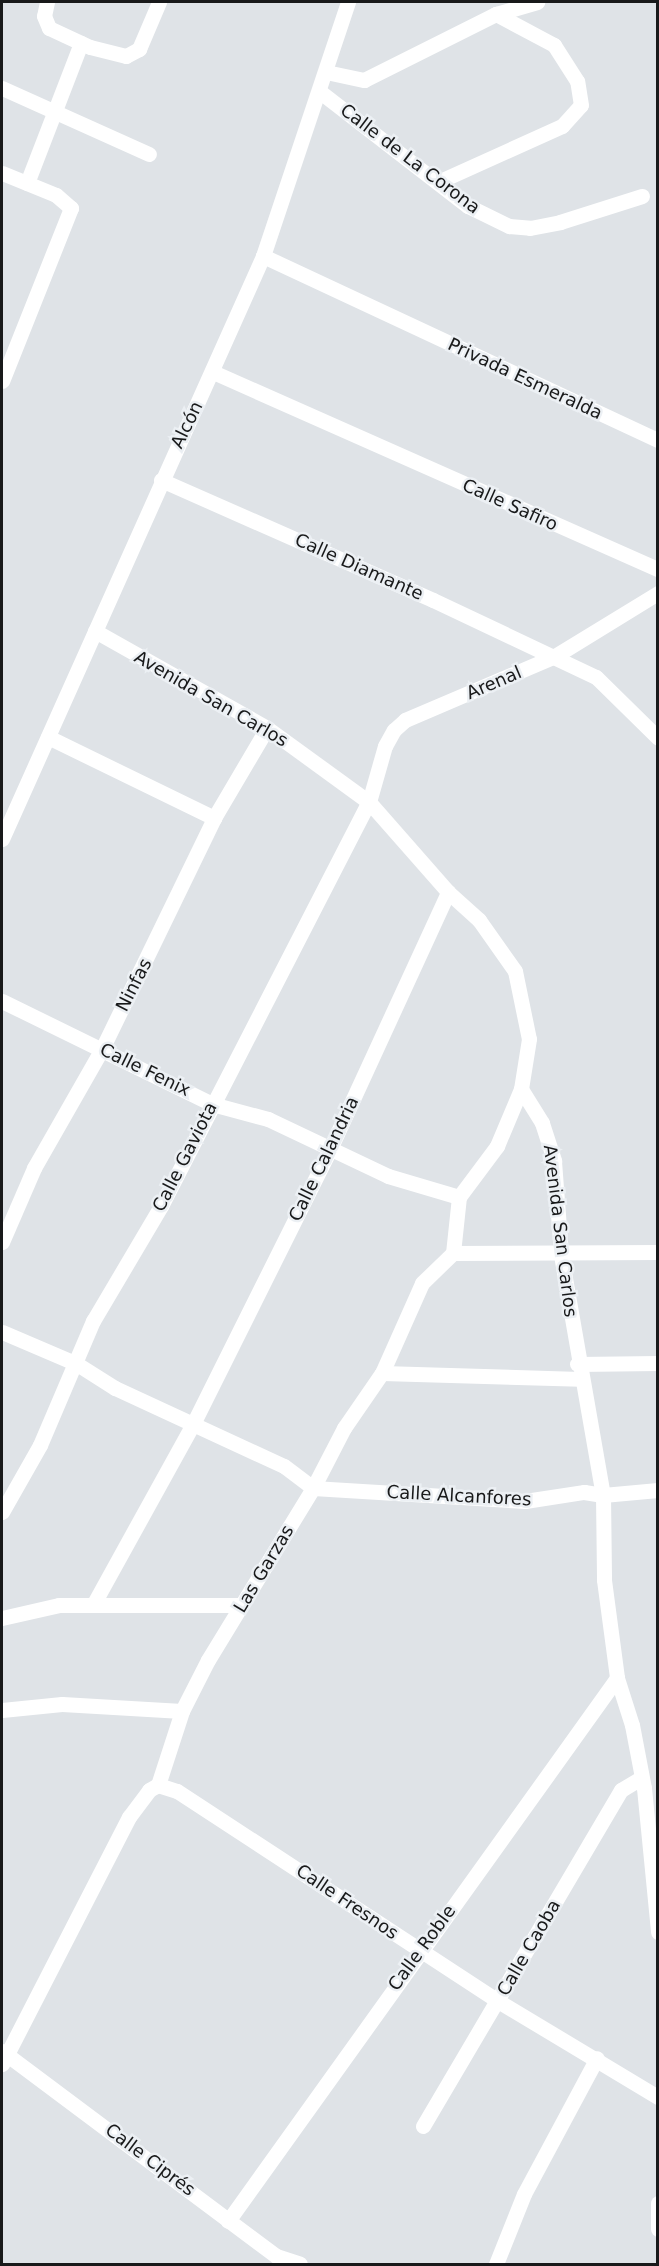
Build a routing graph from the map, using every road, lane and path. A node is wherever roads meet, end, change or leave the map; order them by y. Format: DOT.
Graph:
graph roads {
  1 [pos="47,2"];
  2 [pos="159,2"];
  3 [pos="348,2"];
  4 [pos="537,2"];
  5 [pos="496,14"];
  6 [pos="81,43"];
  7 [pos="326,72"];
  8 [pos="2,88"];
  9 [pos="320,91"];
  10 [pos="56,110"];
  11 [pos="149,154"];
  12 [pos="2,173"];
  13 [pos="440,181"];
  14 [pos="27,183"];
  15 [pos="642,196"];
  16 [pos="262,256"];
  17 [pos="213,372"];
  18 [pos="2,381"];
  19 [pos="657,440"];
  20 [pos="161,480"];
  21 [pos="657,569"];
  22 [pos="657,593"];
  23 [pos="95,632"];
  24 [pos="555,656"];
  25 [pos="267,728"];
  26 [pos="48,737"];
  27 [pos="657,738"];
  28 [pos="369,802"];
  29 [pos="214,818"];
  30 [pos="2,839"];
  31 [pos="448,892"];
  32 [pos="2,1001"];
  33 [pos="102,1049"];
  34 [pos="521,1089"];
  35 [pos="212,1104"];
  36 [pos="330,1149"];
  37 [pos="459,1197"];
  38 [pos="2,1242"];
  39 [pos="657,1252"];
  40 [pos="453,1253"];
  41 [pos="561,1255"];
  42 [pos="2,1332"];
  43 [pos="657,1363"];
  44 [pos="77,1364"];
  45 [pos="579,1371"];
  46 [pos="382,1373"];
  47 [pos="194,1422"];
  48 [pos="313,1488"];
  49 [pos="657,1490"];
  50 [pos="603,1495"];
  51 [pos="2,1512"];
  52 [pos="93,1605"];
  53 [pos="242,1605"];
  54 [pos="2,1610"];
  55 [pos="18,1611"];
  56 [pos="2,1617"];
  57 [pos="617,1678"];
  58 [pos="2,1710"];
  59 [pos="182,1711"];
  60 [pos="158,1785"];
  61 [pos="647,1785"];
  62 [pos="657,1932"];
  63 [pos="420,1951"];
  64 [pos="498,2001"];
  65 [pos="3,2056"];
  66 [pos="597,2058"];
  67 [pos="657,2097"];
  68 [pos="423,2126"];
  69 [pos="657,2203"];
  70 [pos="228,2220"];
  71 [pos="657,2229"];
  72 [pos="300,2265"];
  73 [pos="496,2265"];
  1 -- 6 [label="street"];
  2 -- 6 [label="street"];
  3 -- 7 [label="street, Alcón"];
  4 -- 5 [label="street"];
  5 -- 7 [label="street"];
  5 -- 13 [label="street"];
  6 -- 10 [label="street"];
  7 -- 9 [label="street, Alcón"];
  8 -- 10 [label="street"];
  9 -- 13 [label="street, Calle de La Corona"];
  9 -- 16 [label="street, Alcón"];
  10 -- 11 [label="street"];
  10 -- 14 [label="street"];
  12 -- 14 [label="street"];
  13 -- 15 [label="street, Calle de La Corona"];
  14 -- 18 [label="street"];
  16 -- 17 [label="street, Alcón"];
  16 -- 19 [label="street, Privada Esmeralda"];
  17 -- 20 [label="street, Alcón"];
  17 -- 21 [label="street, Calle Safiro"];
  20 -- 23 [label="street, Alcón"];
  20 -- 24 [label="street, Calle Diamante"];
  22 -- 24 [label="street, Arenal"];
  23 -- 25 [label="street, Avenida San Carlos"];
  23 -- 26 [label="street, Alcón"];
  24 -- 27 [label="street, Calle Diamante"];
  24 -- 28 [label="street, Arenal"];
  25 -- 28 [label="street, Avenida San Carlos"];
  25 -- 29 [label="street, Ninfas"];
  26 -- 29 [label="street"];
  26 -- 30 [label="street, Alcón"];
  28 -- 31 [label="street, Avenida San Carlos"];
  28 -- 35 [label="street, Calle Gaviota"];
  29 -- 33 [label="street, Ninfas"];
  31 -- 34 [label="street, Avenida San Carlos"];
  31 -- 36 [label="street, Calle Calandria"];
  32 -- 33 [label="street, Calle Fenix"];
  33 -- 35 [label="street, Calle Fenix"];
  33 -- 38 [label="street, Ninfas"];
  34 -- 37 [label="street"];
  34 -- 41 [label="street, Avenida San Carlos"];
  35 -- 36 [label="street, Calle Fenix"];
  35 -- 44 [label="street, Calle Gaviota"];
  36 -- 37 [label="street, Calle Fenix"];
  36 -- 47 [label="street, Calle Calandria"];
  37 -- 40 [label="street"];
  39 -- 41 [label="street"];
  40 -- 41 [label="street"];
  40 -- 46 [label="street, Las Garzas"];
  41 -- 45 [label="street, Avenida San Carlos"];
  42 -- 44 [label="street"];
  43 -- 45 [label="street"];
  44 -- 47 [label="street"];
  44 -- 51 [label="street, Calle Gaviota"];
  45 -- 46 [label="street"];
  45 -- 50 [label="street, Avenida San Carlos"];
  46 -- 48 [label="street, Las Garzas"];
  47 -- 48 [label="street"];
  47 -- 52 [label="street, Calle Calandria"];
  48 -- 50 [label="street, Calle Alcanfores"];
  48 -- 53 [label="street, Las Garzas"];
  49 -- 50 [label="street, Calle Alcanfores"];
  50 -- 57 [label="street, Avenida San Carlos"];
  52 -- 53 [label="street"];
  52 -- 55 [label="street"];
  53 -- 59 [label="street, Las Garzas"];
  54 -- 55 [label="street"];
  55 -- 56 [label="street"];
  57 -- 61 [label="street, Avenida San Carlos"];
  57 -- 63 [label="street, Calle Roble"];
  58 -- 59 [label="street"];
  59 -- 60 [label="street, Las Garzas"];
  60 -- 63 [label="street, Calle Fresnos"];
  60 -- 65 [label="street, Las Garzas"];
  61 -- 62 [label="street, Avenida San Carlos"];
  61 -- 64 [label="street, Calle Caoba"];
  63 -- 64 [label="street, Calle Fresnos"];
  63 -- 70 [label="street, Calle Roble"];
  64 -- 66 [label="street, Calle Fresnos"];
  64 -- 68 [label="street, Calle Caoba"];
  65 -- 70 [label="street, Calle Ciprés"];
  66 -- 67 [label="street, Calle Fresnos"];
  66 -- 73 [label="street"];
  69 -- 71 [label="street"];
  70 -- 72 [label="street, Calle Ciprés"];
}
